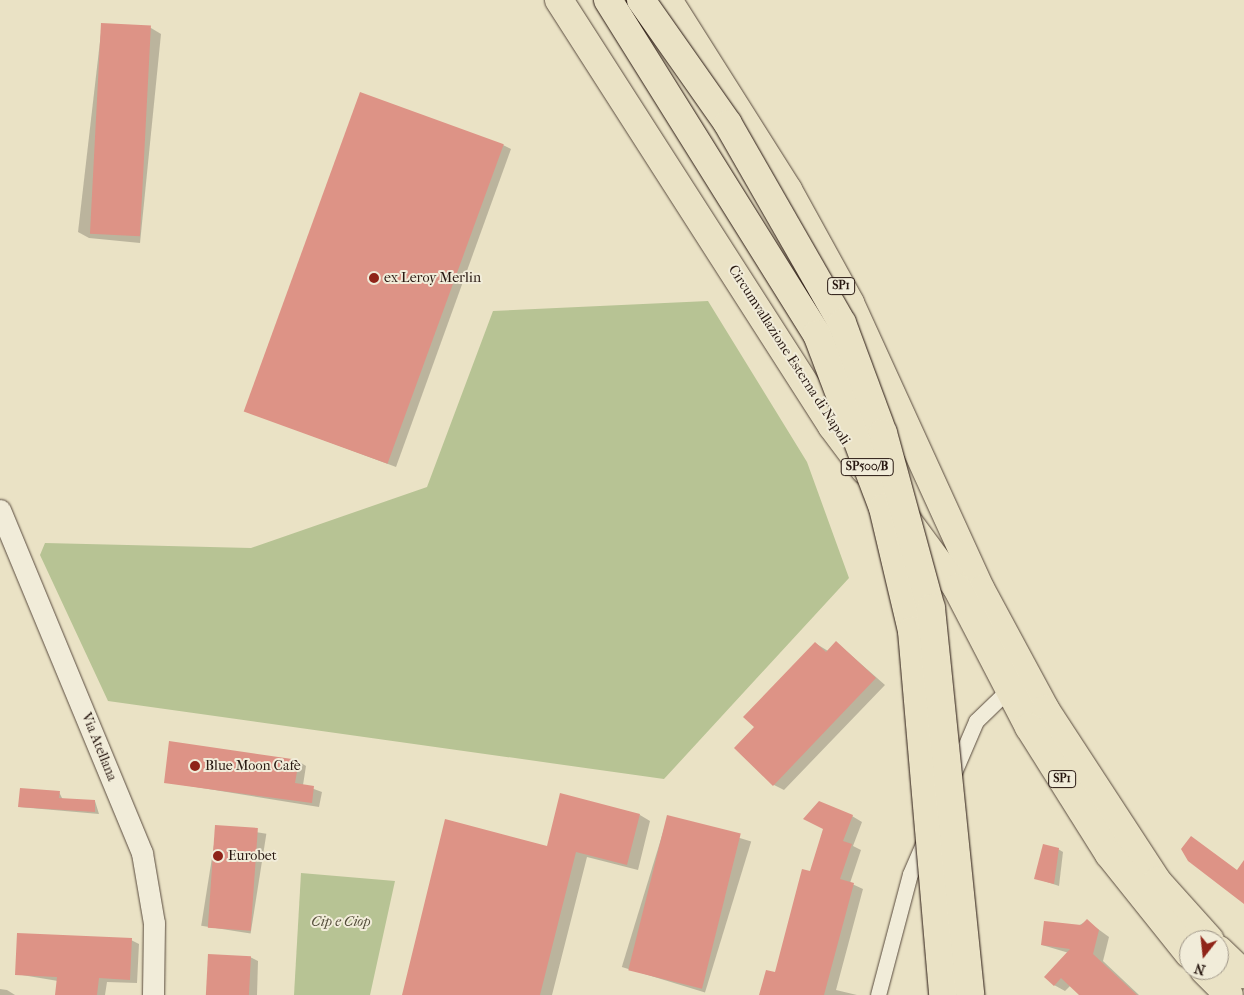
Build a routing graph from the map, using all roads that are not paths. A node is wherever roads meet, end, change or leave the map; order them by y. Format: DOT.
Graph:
graph roads {
  1 [pos="559,0"];
  2 [pos="608,0"];
  3 [pos="641,0"];
  4 [pos="668,0"];
  5 [pos="0,510"];
  6 [pos="1010,688"];
  7 [pos="1201,930"];
  8 [pos="1179,942"];
  9 [pos="1229,960"];
  10 [pos="1244,974"];
  11 [pos="1214,980"];
  12 [pos="153,995"];
  13 [pos="878,995"];
  14 [pos="943,995"];
  15 [pos="970,995"];
  16 [pos="1229,995"];
  1 -- 6 [label="highway, Circumvallazione Esterna di Napoli / SP1"];
  2 -- 14 [label="highway, SP500/B, bridge"];
  3 -- 15 [label="highway, SP500/B, bridge"];
  4 -- 7 [label="highway, SP1"];
  5 -- 12 [label="main road, Via Atellana"];
  6 -- 8 [label="highway, Circumvallazione Esterna di Napoli / SP1"];
  6 -- 13 [label="street"];
  9 -- 10 [label="highway"];
  11 -- 16 [label="highway"];
}
